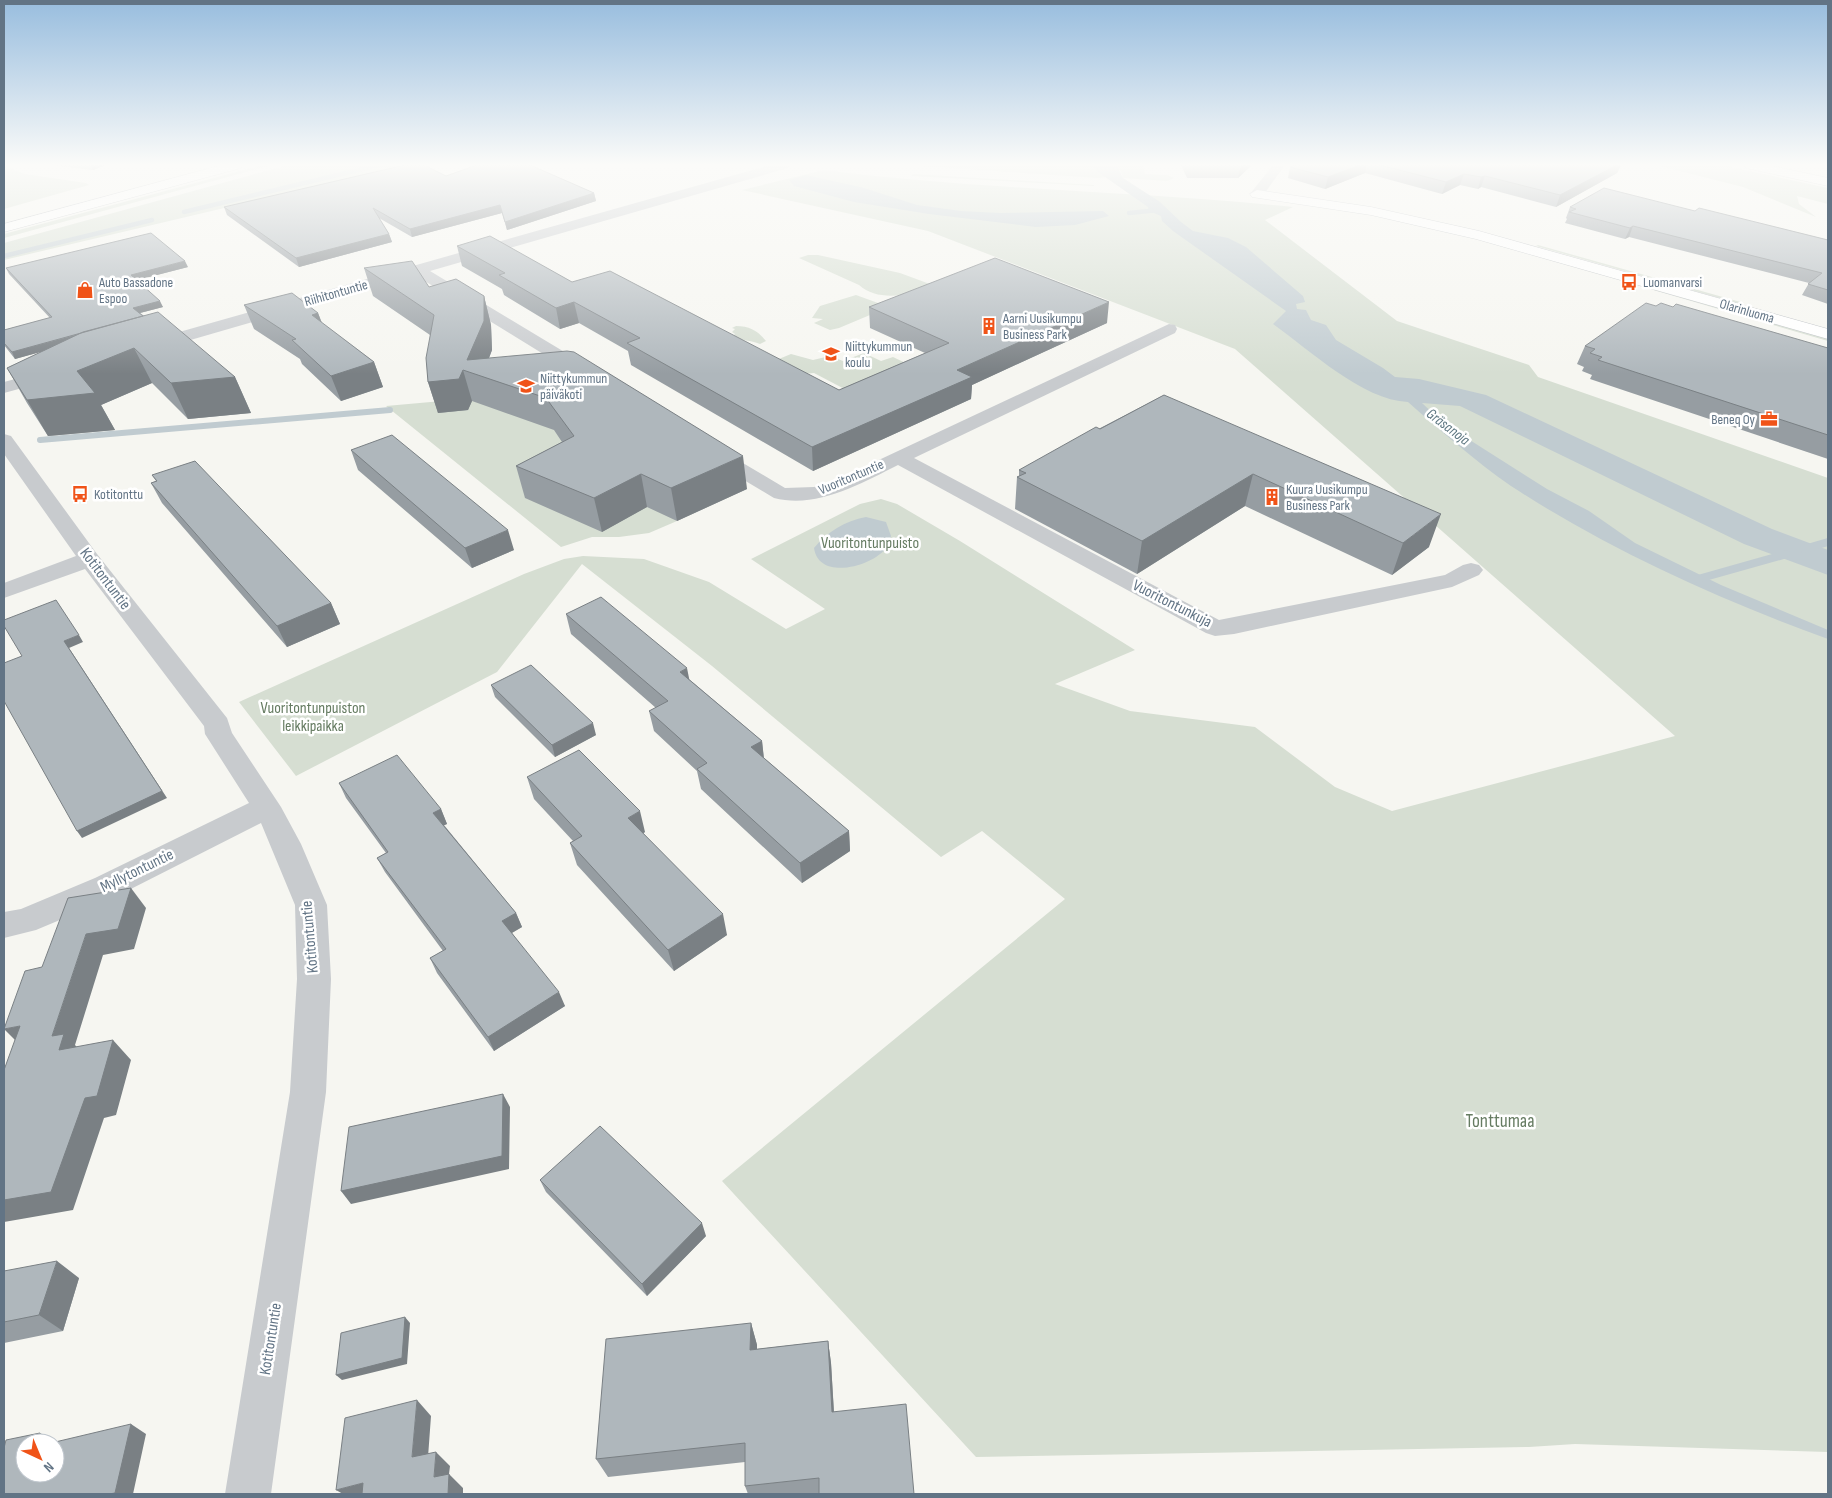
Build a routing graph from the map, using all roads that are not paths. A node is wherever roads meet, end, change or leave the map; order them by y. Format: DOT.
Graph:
graph roads {
  1 [pos="540,235"];
  2 [pos="1472,235"];
  3 [pos="418,270"];
  4 [pos="1169,329"];
  5 [pos="1828,334"];
  6 [pos="133,351"];
  7 [pos="69,369"];
  8 [pos="597,380"];
  9 [pos="4,388"];
  10 [pos="4,440"];
  11 [pos="695,442"];
  12 [pos="898,457"];
  13 [pos="89,559"];
  14 [pos="1471,570"];
  15 [pos="4,591"];
  16 [pos="267,807"];
  17 [pos="4,925"];
  18 [pos="248,1494"];
  1 -- 3 [label="street, Riihitontuntie"];
  2 -- 5 [label="main road, Olarinluoma"];
  3 -- 6 [label="street, Riihitontuntie"];
  3 -- 8 [label="street"];
  4 -- 12 [label="street, Vuoritontuntie"];
  7 -- 9 [label="street"];
  10 -- 13 [label="street, Kotitontuntie"];
  11 -- 12 [label="street, Vuoritontuntie"];
  12 -- 14 [label="street, Vuoritontunkuja"];
  13 -- 15 [label="street"];
  13 -- 16 [label="street, Kotitontuntie"];
  16 -- 17 [label="street, Myllytontuntie"];
  16 -- 18 [label="street, Kotitontuntie"];
}
